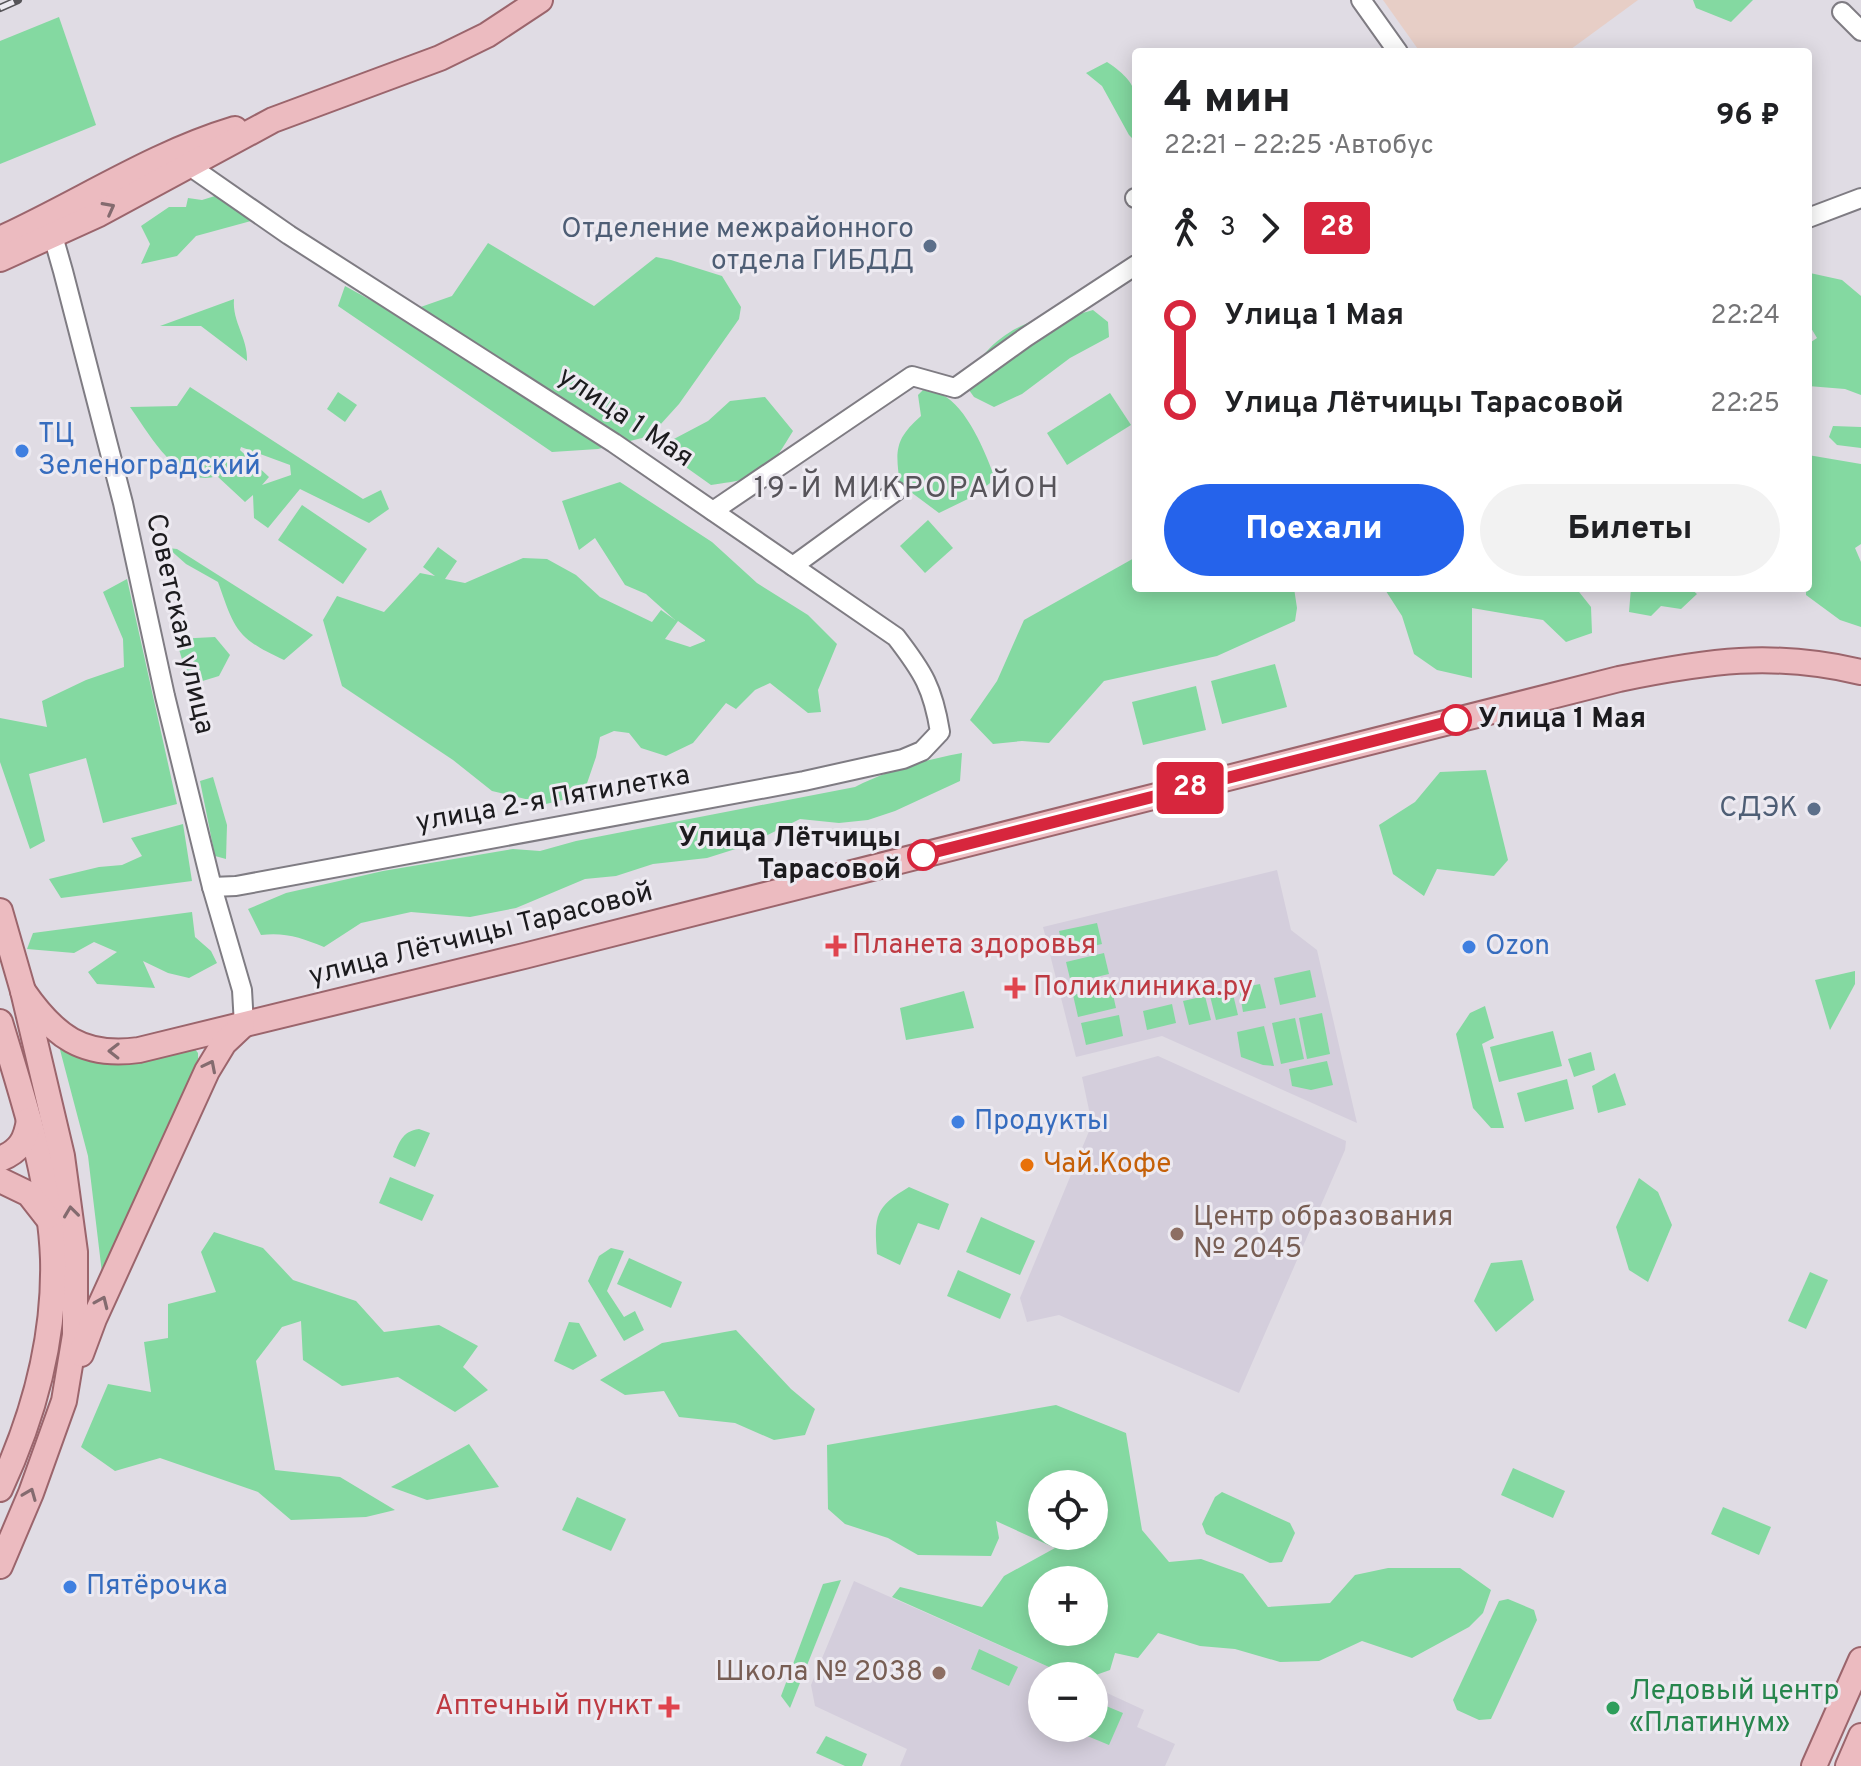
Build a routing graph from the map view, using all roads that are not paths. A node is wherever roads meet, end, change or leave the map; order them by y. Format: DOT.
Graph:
graph roads {
  1 [pos="540,0"];
  2 [pos="1361,0"];
  3 [pos="1842,12"];
  4 [pos="1861,31"];
  5 [pos="1395,48"];
  6 [pos="180,159"];
  7 [pos="1861,198"];
  8 [pos="1812,216"];
  9 [pos="42,230"];
  10 [pos="0,239"];
  11 [pos="0,259"];
  12 [pos="1132,268"];
  13 [pos="896,491"];
  14 [pos="713,511"];
  15 [pos="793,566"];
  16 [pos="1861,672"];
  17 [pos="903,759"];
  18 [pos="212,887"];
  19 [pos="0,911"];
  20 [pos="23,991"];
  21 [pos="0,1022"];
  22 [pos="244,1025"];
  23 [pos="29,1117"];
  24 [pos="0,1159"];
  25 [pos="0,1180"];
  26 [pos="49,1220"];
  27 [pos="64,1401"];
  28 [pos="0,1489"];
  29 [pos="0,1566"];
  30 [pos="1861,1660"];
  31 [pos="1861,1736"];
  32 [pos="1814,1766"];
  33 [pos="1848,1766"];
  1 -- 6 [label="main road"];
  2 -- 5 [label="street"];
  3 -- 4 [label="street"];
  6 -- 9 [label="main road"];
  6 -- 14 [label="street, улица 1 Мая"];
  7 -- 8 [label="street"];
  9 -- 10 [label="main road"];
  9 -- 11 [label="main road"];
  9 -- 18 [label="street, Советская улица"];
  12 -- 14 [label="street"];
  13 -- 15 [label="street"];
  14 -- 15 [label="street, улица 1 Мая"];
  15 -- 17 [label="street, улица 1 Мая"];
  16 -- 22 [label="main road, улица Лётчицы Тарасовой"];
  17 -- 18 [label="street, улица 2-я Пятилетка"];
  18 -- 22 [label="street, Советская улица"];
  19 -- 20 [label="main road"];
  22 -- 20 [label="main road, улица Лётчицы Тарасовой, one-way"];
  27 -- 20 [label="main road, one-way"];
  21 -- 23 [label="main road"];
  27 -- 22 [label="main road, one-way"];
  23 -- 24 [label="main road"];
  23 -- 26 [label="main road"];
  25 -- 26 [label="main road"];
  26 -- 28 [label="main road"];
  29 -- 27 [label="main road, one-way"];
  30 -- 32 [label="main road"];
  31 -- 33 [label="main road"];
}
